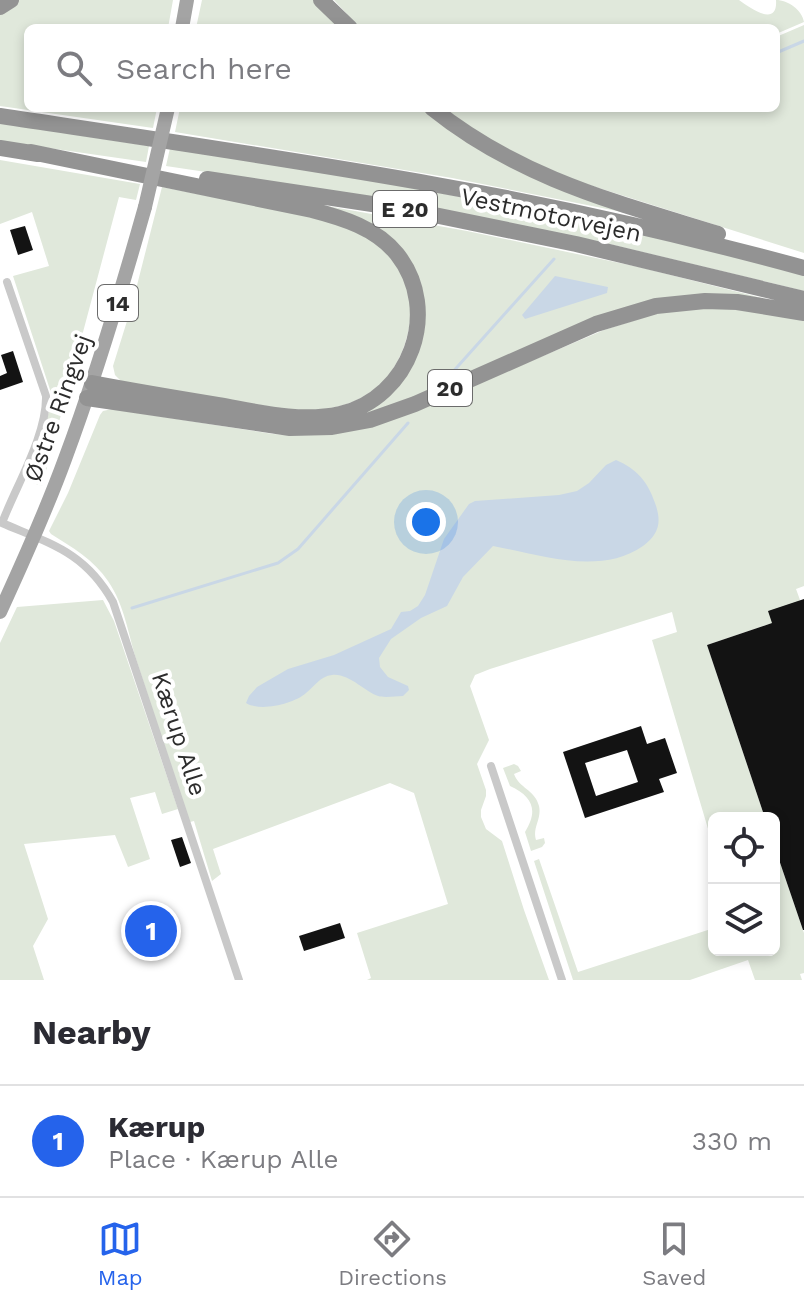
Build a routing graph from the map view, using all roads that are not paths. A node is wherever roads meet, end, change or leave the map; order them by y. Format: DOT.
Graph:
graph roads {
  1 [pos="11,0"];
  2 [pos="187,0"];
  3 [pos="321,0"];
  4 [pos="0,7"];
  5 [pos="183,24"];
  6 [pos="346,24"];
  7 [pos="167,112"];
  8 [pos="437,112"];
  9 [pos="0,116"];
  10 [pos="0,148"];
  11 [pos="31,152"];
  12 [pos="804,261"];
  13 [pos="804,268"];
  14 [pos="7,282"];
  15 [pos="804,299"];
  16 [pos="804,313"];
  17 [pos="90,391"];
  18 [pos="34,537"];
  19 [pos="0,612"];
  20 [pos="491,766"];
  21 [pos="239,980"];
  22 [pos="562,980"];
  1 -- 4 [label="highway"];
  2 -- 5 [label="main road"];
  3 -- 6 [label="highway"];
  7 -- 17 [label="main road, Østre Ringvej / 14, bridge"];
  8 -- 12 [label="highway"];
  9 -- 13 [label="highway, Vestmotorvejen / E 20"];
  10 -- 11 [label="highway, Vestmotorvejen / E 20"];
  11 -- 15 [label="highway, Vestmotorvejen / E 20"];
  11 -- 17 [label="highway, 20"];
  14 -- 18 [label="street, Østre Ringvej"];
  16 -- 17 [label="highway, 20"];
  17 -- 18 [label="main road, Østre Ringvej / 14"];
  18 -- 19 [label="main road, Østre Ringvej / 14"];
  18 -- 21 [label="street, Kærup Alle"];
  20 -- 22 [label="street"];
}
